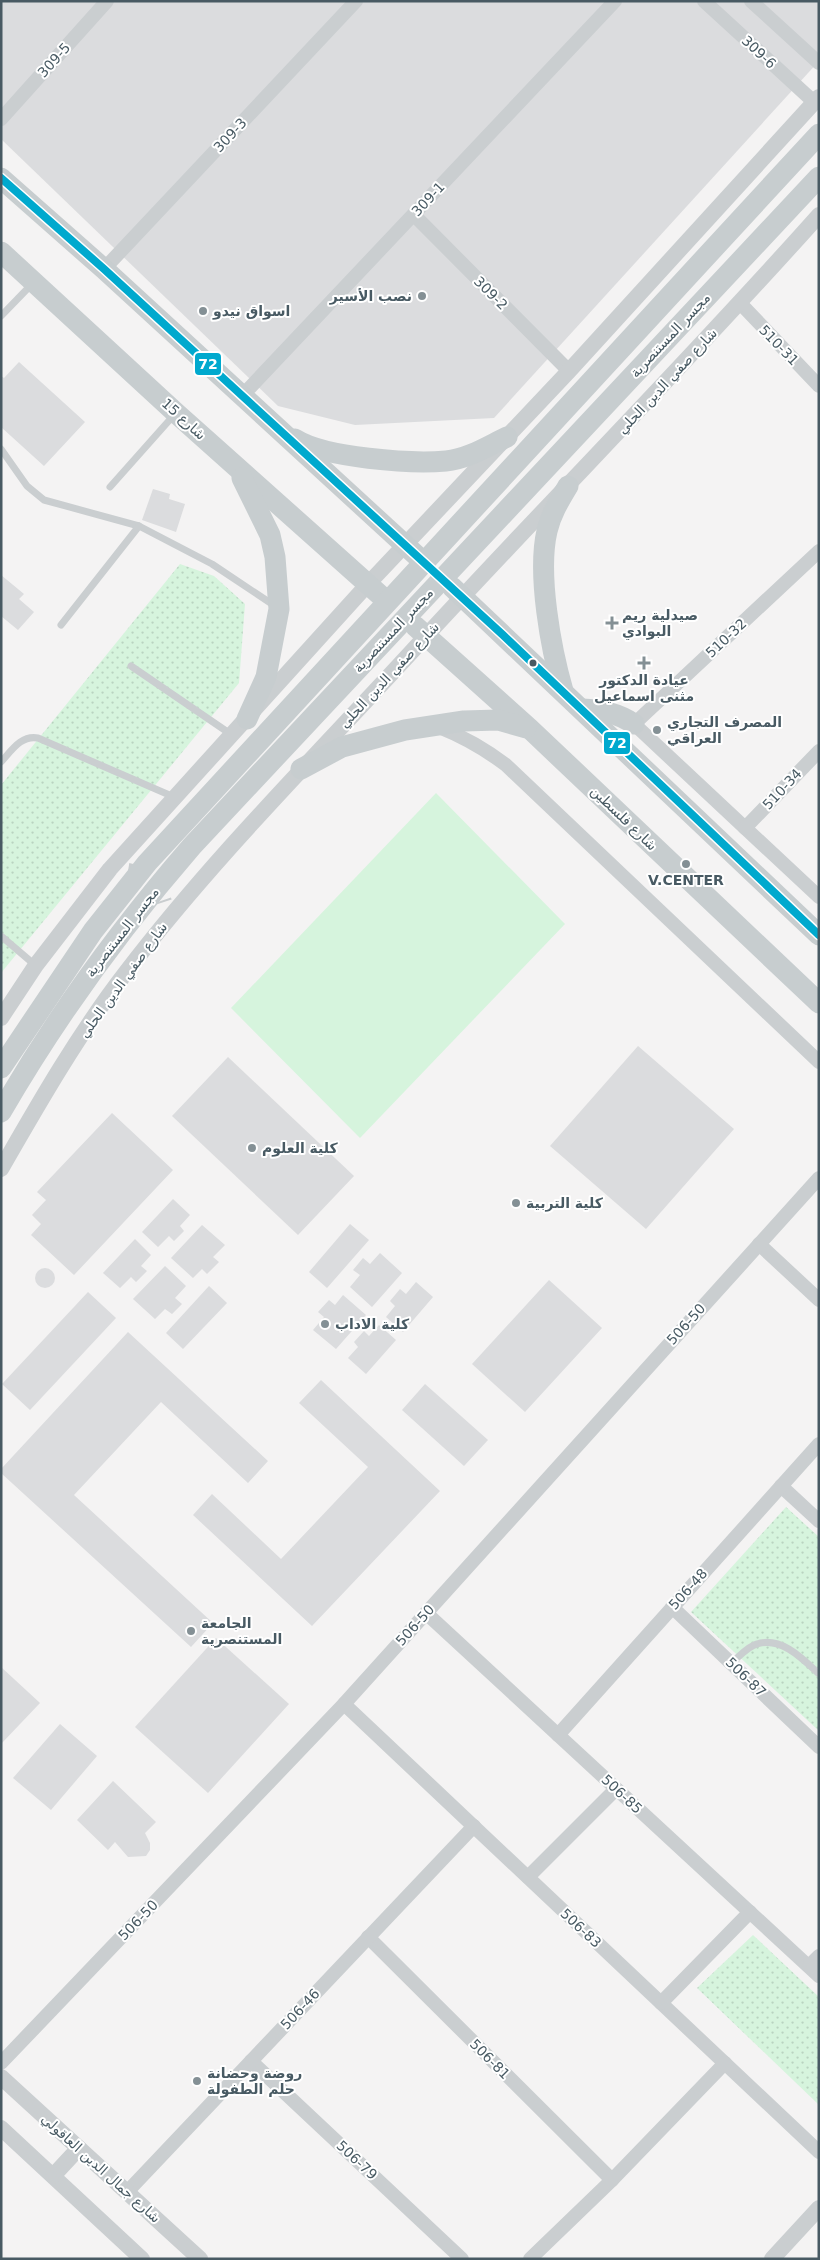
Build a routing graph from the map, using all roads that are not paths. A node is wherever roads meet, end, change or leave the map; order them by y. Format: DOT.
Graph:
graph roads {
  1 [pos="107,1"];
  2 [pos="356,1"];
  3 [pos="615,1"];
  4 [pos="704,1"];
  5 [pos="751,1"];
  6 [pos="819,64"];
  7 [pos="816,100"];
  8 [pos="1,119"];
  9 [pos="819,134"];
  10 [pos="819,177"];
  11 [pos="1,178"];
  12 [pos="414,215"];
  13 [pos="819,215"];
  14 [pos="1,252"];
  15 [pos="104,269"];
  16 [pos="34,282"];
  17 [pos="740,303"];
  18 [pos="1,316"];
  19 [pos="569,371"];
  20 [pos="819,386"];
  21 [pos="241,397"];
  22 [pos="176,413"];
  23 [pos="276,427"];
  24 [pos="507,437"];
  25 [pos="1,449"];
  26 [pos="236,467"];
  27 [pos="568,486"];
  28 [pos="110,487"];
  29 [pos="139,526"];
  30 [pos="411,551"];
  31 [pos="819,551"];
  32 [pos="374,590"];
  33 [pos="457,592"];
  34 [pos="279,609"];
  35 [pos="61,625"];
  36 [pos="421,631"];
  37 [pos="131,666"];
  38 [pos="563,691"];
  39 [pos="582,709"];
  40 [pos="634,724"];
  41 [pos="433,725"];
  42 [pos="240,727"];
  43 [pos="530,729"];
  44 [pos="819,751"];
  45 [pos="1,762"];
  46 [pos="301,769"];
  47 [pos="176,797"];
  48 [pos="745,828"];
  49 [pos="128,872"];
  50 [pos="105,876"];
  51 [pos="819,897"];
  52 [pos="164,902"];
  53 [pos="164,923"];
  54 [pos="819,935"];
  55 [pos="1,936"];
  56 [pos="36,965"];
  57 [pos="819,1004"];
  58 [pos="1,1018"];
  59 [pos="819,1062"];
  60 [pos="1,1068"];
  61 [pos="1,1112"];
  62 [pos="1,1168"];
  63 [pos="819,1178"];
  64 [pos="759,1244"];
  65 [pos="819,1300"];
  66 [pos="819,1444"];
  67 [pos="781,1486"];
  68 [pos="819,1521"];
  69 [pos="672,1607"];
  70 [pos="426,1613"];
  71 [pos="731,1663"];
  72 [pos="819,1674"];
  73 [pos="344,1704"];
  74 [pos="558,1735"];
  75 [pos="819,1747"];
  76 [pos="616,1789"];
  77 [pos="474,1826"];
  78 [pos="528,1877"];
  79 [pos="750,1912"];
  80 [pos="368,1937"];
  81 [pos="819,1956"];
  82 [pos="814,1971"];
  83 [pos="661,2003"];
  84 [pos="251,2061"];
  85 [pos="1,2063"];
  86 [pos="724,2063"];
  87 [pos="1,2077"];
  88 [pos="1,2128"];
  89 [pos="79,2148"];
  90 [pos="819,2152"];
  91 [pos="53,2176"];
  92 [pos="612,2180"];
  93 [pos="127,2192"];
  94 [pos="819,2208"];
  95 [pos="142,2259"];
  96 [pos="200,2259"];
  97 [pos="462,2259"];
  98 [pos="530,2259"];
  99 [pos="772,2259"];
  1 -- 8 [label="street, 309-5"];
  2 -- 15 [label="street, 309-3"];
  3 -- 12 [label="street, 309-1"];
  4 -- 7 [label="street, 309-6"];
  5 -- 6 [label="street"];
  7 -- 19 [label="street"];
  9 -- 60 [label="main road, مجسر المستنصرية, bridge"];
  10 -- 61 [label="main road, مجسر المستنصرية, bridge"];
  11 -- 15 [label="main road"];
  12 -- 19 [label="street, 309-2"];
  12 -- 21 [label="street, 309-1"];
  13 -- 17 [label="street, شارع صفي الدين الحلي"];
  14 -- 16 [label="main road, شارع 15"];
  15 -- 21 [label="main road"];
  16 -- 18 [label="lane"];
  16 -- 22 [label="main road, شارع 15"];
  17 -- 20 [label="street, 510-31"];
  17 -- 27 [label="street, شارع صفي الدين الحلي"];
  19 -- 24 [label="street"];
  21 -- 23 [label="main road"];
  22 -- 26 [label="main road, شارع 15"];
  22 -- 28 [label="lane"];
  23 -- 24 [label="main road"];
  23 -- 30 [label="main road"];
  24 -- 30 [label="street"];
  25 -- 29 [label="lane"];
  26 -- 32 [label="main road, شارع 15"];
  26 -- 34 [label="main road"];
  27 -- 33 [label="street, شارع صفي الدين الحلي"];
  27 -- 38 [label="main road"];
  29 -- 34 [label="lane"];
  29 -- 35 [label="lane"];
  30 -- 32 [label="street"];
  31 -- 40 [label="street, 510-32"];
  32 -- 42 [label="street"];
  33 -- 36 [label="street, شارع صفي الدين الحلي"];
  33 -- 38 [label="main road"];
  34 -- 42 [label="main road"];
  36 -- 43 [label="main road, شارع فلسطين"];
  36 -- 46 [label="street, شارع صفي الدين الحلي"];
  37 -- 42 [label="lane"];
  38 -- 39 [label="main road"];
  39 -- 40 [label="main road"];
  39 -- 54 [label="main road"];
  40 -- 48 [label="street"];
  41 -- 43 [label="main road"];
  41 -- 46 [label="main road"];
  41 -- 59 [label="street"];
  42 -- 47 [label="street"];
  43 -- 57 [label="main road, شارع فلسطين"];
  44 -- 48 [label="street, 510-34"];
  45 -- 47 [label="lane"];
  46 -- 53 [label="street, شارع صفي الدين الحلي"];
  47 -- 50 [label="street"];
  48 -- 51 [label="street"];
  49 -- 50 [label="street"];
  50 -- 56 [label="street"];
  52 -- 53 [label="street"];
  53 -- 62 [label="street, شارع صفي الدين الحلي"];
  55 -- 56 [label="lane"];
  56 -- 58 [label="street"];
  63 -- 64 [label="street, 506-50"];
  64 -- 65 [label="street"];
  64 -- 70 [label="street, 506-50"];
  66 -- 67 [label="street, 506-48"];
  67 -- 68 [label="street"];
  67 -- 69 [label="street, 506-48"];
  69 -- 71 [label="street, 506-87"];
  69 -- 74 [label="street, 506-48"];
  70 -- 73 [label="street, 506-50"];
  70 -- 74 [label="street, 506-85"];
  71 -- 72 [label="lane"];
  71 -- 75 [label="street, 506-87"];
  73 -- 77 [label="street, 506-83"];
  73 -- 85 [label="street, 506-50"];
  74 -- 76 [label="street, 506-85"];
  76 -- 78 [label="street"];
  76 -- 79 [label="street, 506-85"];
  77 -- 78 [label="street, 506-83"];
  77 -- 80 [label="street, 506-46"];
  78 -- 83 [label="street, 506-83"];
  79 -- 82 [label="street, 506-85"];
  79 -- 83 [label="street"];
  80 -- 84 [label="street, 506-46"];
  80 -- 92 [label="street, 506-81"];
  81 -- 82 [label="street"];
  83 -- 86 [label="street, 506-83"];
  84 -- 93 [label="street, 506-46"];
  84 -- 97 [label="street, 506-79"];
  86 -- 90 [label="street, 506-83"];
  86 -- 92 [label="street"];
  87 -- 89 [label="street, شارع جمال الدين العاقولي"];
  88 -- 91 [label="street"];
  89 -- 91 [label="street"];
  89 -- 93 [label="street, شارع جمال الدين العاقولي"];
  91 -- 95 [label="street"];
  92 -- 98 [label="street"];
  93 -- 96 [label="street, شارع جمال الدين العاقولي"];
  94 -- 99 [label="street"];
}
